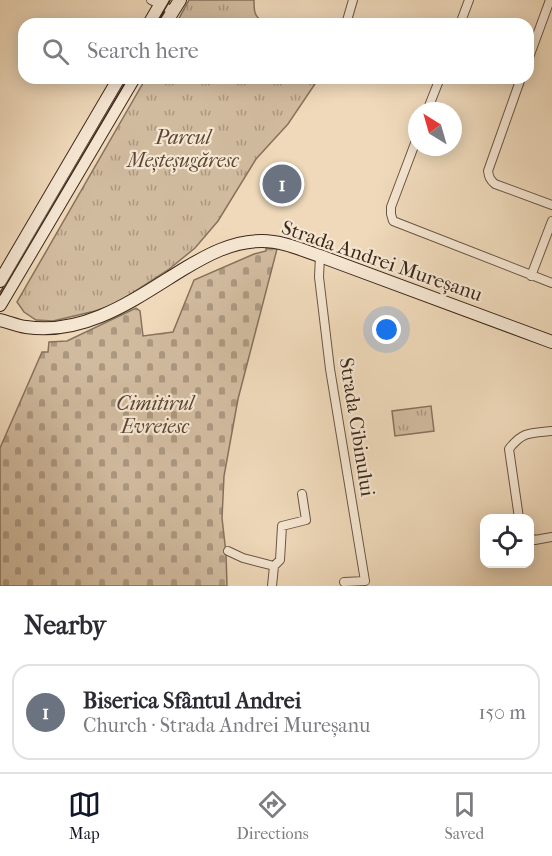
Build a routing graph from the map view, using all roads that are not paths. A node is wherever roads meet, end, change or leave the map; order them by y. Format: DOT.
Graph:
graph roads {
  1 [pos="353,0"];
  2 [pos="469,0"];
  3 [pos="550,0"];
  4 [pos="158,2"];
  5 [pos="176,6"];
  6 [pos="147,18"];
  7 [pos="152,18"];
  8 [pos="348,18"];
  9 [pos="462,18"];
  10 [pos="534,44"];
  11 [pos="115,84"];
  12 [pos="130,84"];
  13 [pos="438,84"];
  14 [pos="520,84"];
  15 [pos="431,102"];
  16 [pos="410,156"];
  17 [pos="552,205"];
  18 [pos="552,221"];
  19 [pos="320,256"];
  20 [pos="531,276"];
  21 [pos="0,281"];
  22 [pos="552,284"];
  23 [pos="0,305"];
  24 [pos="0,320"];
  25 [pos="552,342"];
  26 [pos="552,430"];
  27 [pos="302,494"];
  28 [pos="518,514"];
  29 [pos="552,537"];
  30 [pos="534,540"];
  31 [pos="228,551"];
  32 [pos="274,566"];
  33 [pos="344,582"];
  34 [pos="272,586"];
  1 -- 8 [label="street"];
  2 -- 9 [label="street"];
  3 -- 10 [label="street"];
  4 -- 5 [label="street"];
  4 -- 6 [label="street"];
  4 -- 7 [label="street"];
  11 -- 21 [label="street"];
  12 -- 23 [label="street"];
  13 -- 15 [label="street"];
  14 -- 17 [label="street"];
  16 -- 20 [label="street"];
  18 -- 20 [label="street"];
  19 -- 24 [label="street, Strada Andrei Mureșanu"];
  19 -- 25 [label="street, Strada Andrei Mureșanu"];
  19 -- 33 [label="street, Strada Cibinului"];
  20 -- 22 [label="street"];
  26 -- 28 [label="street"];
  27 -- 32 [label="street"];
  29 -- 30 [label="street"];
  31 -- 32 [label="street"];
  32 -- 34 [label="street"];
}
